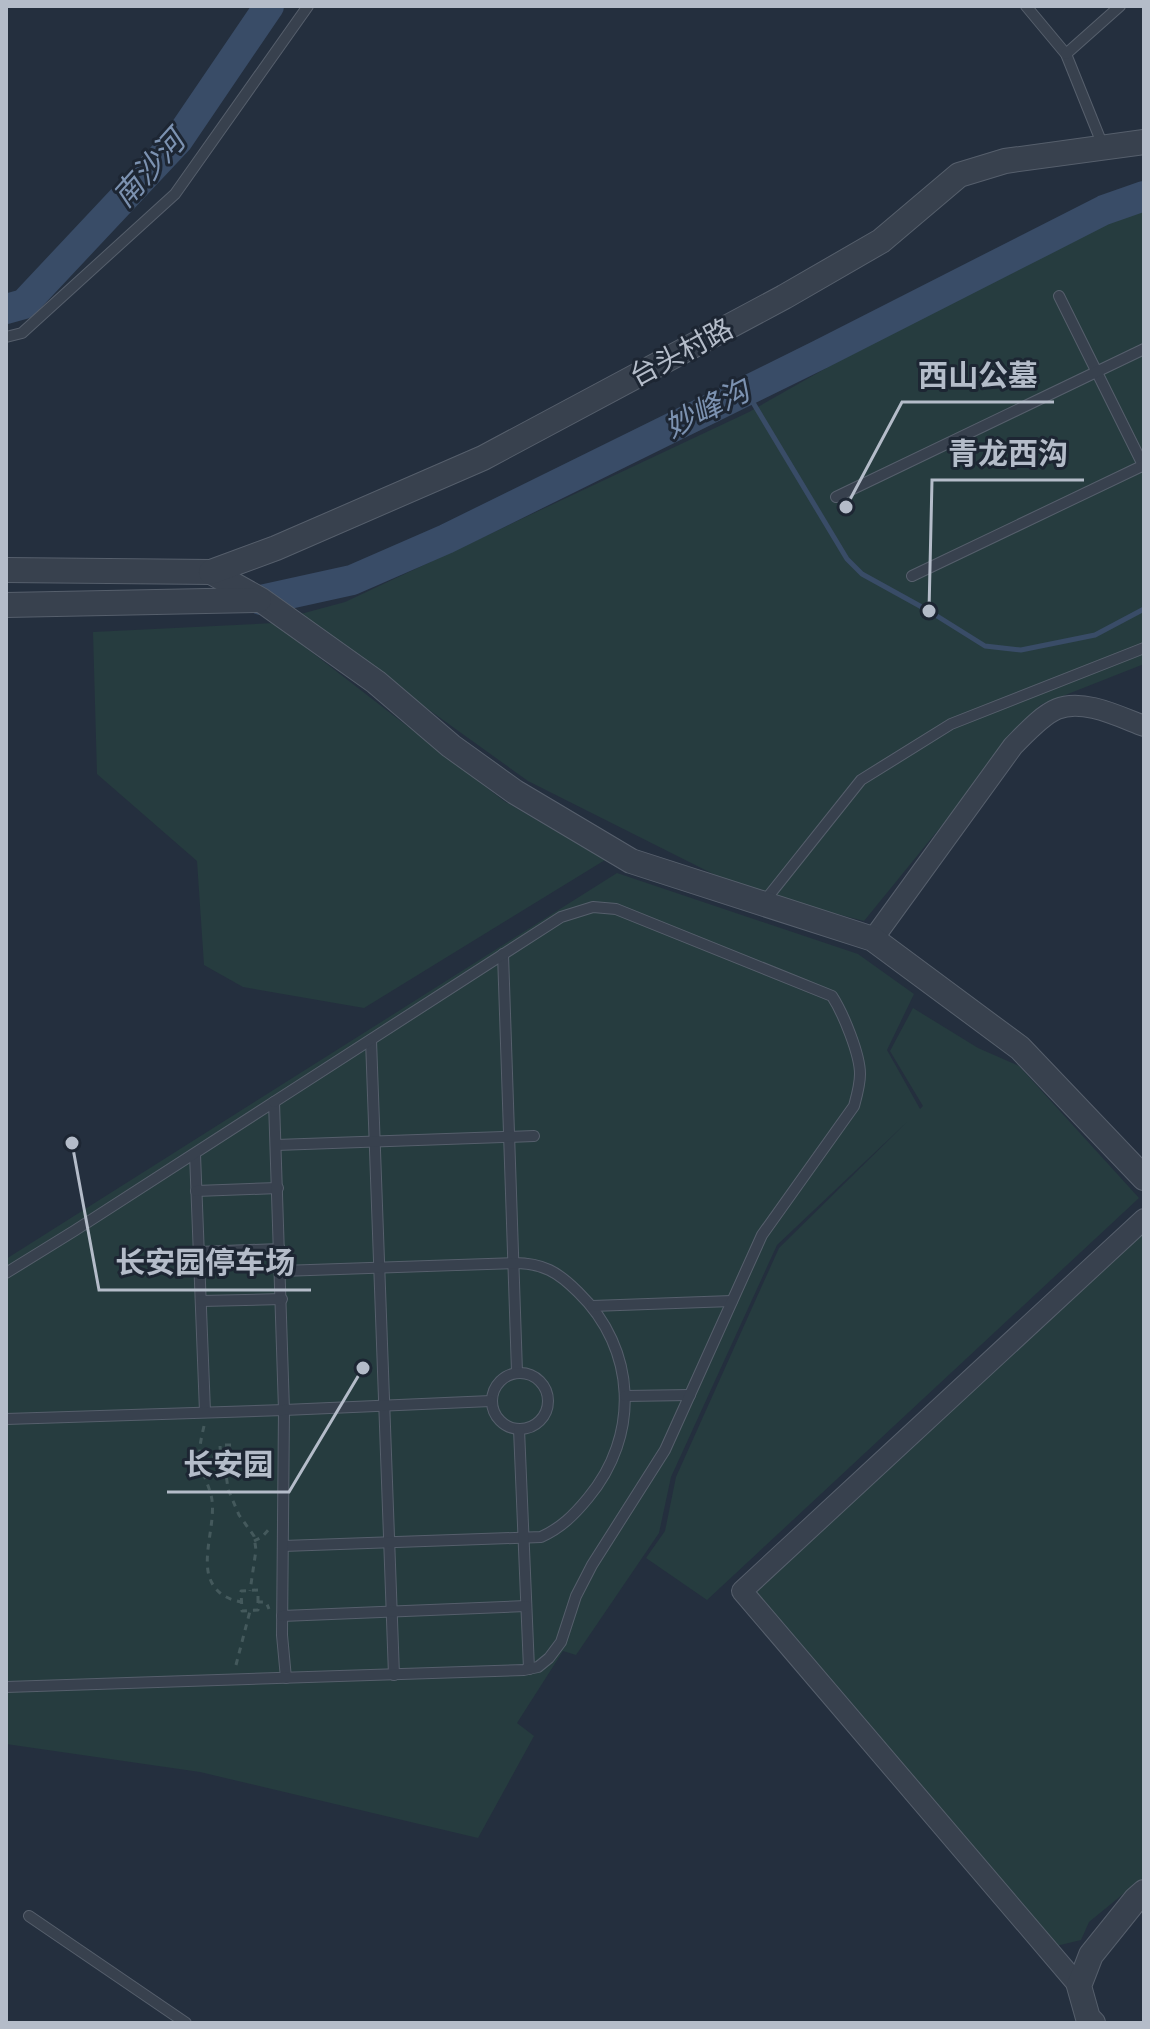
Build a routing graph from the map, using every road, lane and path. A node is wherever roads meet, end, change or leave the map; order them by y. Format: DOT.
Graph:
graph roads {
  1 [pos="308,6"];
  2 [pos="1026,6"];
  3 [pos="1120,6"];
  4 [pos="1066,54"];
  5 [pos="1144,142"];
  6 [pos="1104,149"];
  7 [pos="1059,296"];
  8 [pos="6,337"];
  9 [pos="1144,349"];
  10 [pos="1096,371"];
  11 [pos="1144,466"];
  12 [pos="836,497"];
  13 [pos="6,570"];
  14 [pos="211,572"];
  15 [pos="912,576"];
  16 [pos="261,600"];
  17 [pos="6,605"];
  18 [pos="1144,648"];
  19 [pos="1144,726"];
  20 [pos="763,903"];
  21 [pos="873,939"];
  22 [pos="503,954"];
  23 [pos="371,1040"];
  24 [pos="274,1102"];
  25 [pos="534,1136"];
  26 [pos="509,1137"];
  27 [pos="374,1142"];
  28 [pos="276,1145"];
  29 [pos="195,1154"];
  30 [pos="1144,1178"];
  31 [pos="278,1188"];
  32 [pos="196,1191"];
  33 [pos="1144,1219"];
  34 [pos="280,1249"];
  35 [pos="198,1252"];
  36 [pos="514,1263"];
  37 [pos="379,1268"];
  38 [pos="281,1271"];
  39 [pos="6,1273"];
  40 [pos="282,1299"];
  41 [pos="201,1301"];
  42 [pos="732,1301"];
  43 [pos="592,1306"];
  44 [pos="517,1372"];
  45 [pos="690,1395"];
  46 [pos="625,1396"];
  47 [pos="491,1401"];
  48 [pos="384,1405"];
  49 [pos="284,1410"];
  50 [pos="205,1412"];
  51 [pos="6,1419"];
  52 [pos="519,1429"];
  53 [pos="231,1445"];
  54 [pos="200,1457"];
  55 [pos="220,1457"];
  56 [pos="225,1466"];
  57 [pos="232,1466"];
  58 [pos="523,1537"];
  59 [pos="389,1542"];
  60 [pos="283,1546"];
  61 [pos="250,1591"];
  62 [pos="241,1602"];
  63 [pos="258,1602"];
  64 [pos="526,1606"];
  65 [pos="250,1610"];
  66 [pos="391,1612"];
  67 [pos="282,1616"];
  68 [pos="529,1669"];
  69 [pos="394,1675"];
  70 [pos="286,1678"];
  71 [pos="230,1680"];
  72 [pos="6,1687"];
  73 [pos="1144,1892"];
  74 [pos="29,1916"];
  75 [pos="1079,1986"];
  76 [pos="186,2023"];
  77 [pos="1093,2023"];
  1 -- 8 [label="lane"];
  2 -- 4 [label="lane"];
  3 -- 4 [label="lane"];
  4 -- 6 [label="lane"];
  5 -- 6 [label="street, 台头村路"];
  6 -- 14 [label="street, 台头村路"];
  7 -- 10 [label="lane"];
  9 -- 10 [label="lane"];
  10 -- 11 [label="lane"];
  10 -- 12 [label="lane"];
  11 -- 15 [label="lane"];
  13 -- 14 [label="street"];
  14 -- 16 [label="street"];
  16 -- 17 [label="street"];
  16 -- 20 [label="street"];
  18 -- 20 [label="lane"];
  19 -- 21 [label="street"];
  20 -- 21 [label="street"];
  21 -- 30 [label="street"];
  22 -- 23 [label="lane"];
  22 -- 26 [label="lane"];
  22 -- 42 [label="lane"];
  23 -- 24 [label="lane"];
  23 -- 27 [label="lane"];
  24 -- 28 [label="lane"];
  24 -- 29 [label="lane"];
  25 -- 26 [label="lane"];
  26 -- 27 [label="lane"];
  26 -- 36 [label="lane"];
  27 -- 28 [label="lane"];
  27 -- 37 [label="lane"];
  28 -- 31 [label="lane"];
  29 -- 32 [label="lane"];
  29 -- 39 [label="lane"];
  31 -- 32 [label="lane"];
  31 -- 34 [label="lane"];
  32 -- 35 [label="lane"];
  33 -- 75 [label="street"];
  34 -- 35 [label="lane"];
  34 -- 38 [label="lane"];
  35 -- 41 [label="lane"];
  36 -- 37 [label="lane"];
  36 -- 43 [label="lane"];
  36 -- 44 [label="lane"];
  37 -- 38 [label="lane"];
  37 -- 48 [label="lane"];
  38 -- 40 [label="lane"];
  40 -- 41 [label="lane"];
  40 -- 49 [label="lane"];
  41 -- 50 [label="lane"];
  42 -- 43 [label="lane"];
  42 -- 45 [label="lane"];
  43 -- 46 [label="lane"];
  44 -- 47 [label="lane"];
  44 -- 52 [label="lane"];
  45 -- 46 [label="lane"];
  45 -- 68 [label="lane"];
  46 -- 58 [label="lane"];
  47 -- 48 [label="lane"];
  47 -- 52 [label="lane"];
  48 -- 49 [label="lane"];
  48 -- 59 [label="lane"];
  49 -- 50 [label="lane"];
  49 -- 60 [label="lane"];
  50 -- 51 [label="lane"];
  50 -- 54 [label="path"];
  52 -- 58 [label="lane"];
  53 -- 55 [label="path"];
  54 -- 55 [label="path"];
  54 -- 62 [label="path"];
  55 -- 56 [label="path"];
  56 -- 57 [label="path"];
  56 -- 61 [label="path"];
  58 -- 59 [label="lane"];
  58 -- 64 [label="lane"];
  59 -- 60 [label="lane"];
  59 -- 66 [label="lane"];
  60 -- 67 [label="lane"];
  61 -- 62 [label="path"];
  61 -- 63 [label="path"];
  62 -- 65 [label="path"];
  63 -- 65 [label="path"];
  63 -- 67 [label="path"];
  64 -- 66 [label="lane"];
  64 -- 68 [label="lane"];
  65 -- 71 [label="path"];
  66 -- 67 [label="lane"];
  66 -- 69 [label="lane"];
  67 -- 70 [label="lane"];
  68 -- 69 [label="lane"];
  69 -- 70 [label="lane"];
  70 -- 71 [label="lane"];
  71 -- 72 [label="lane"];
  73 -- 75 [label="street"];
  74 -- 76 [label="lane"];
  75 -- 77 [label="street"];
}
